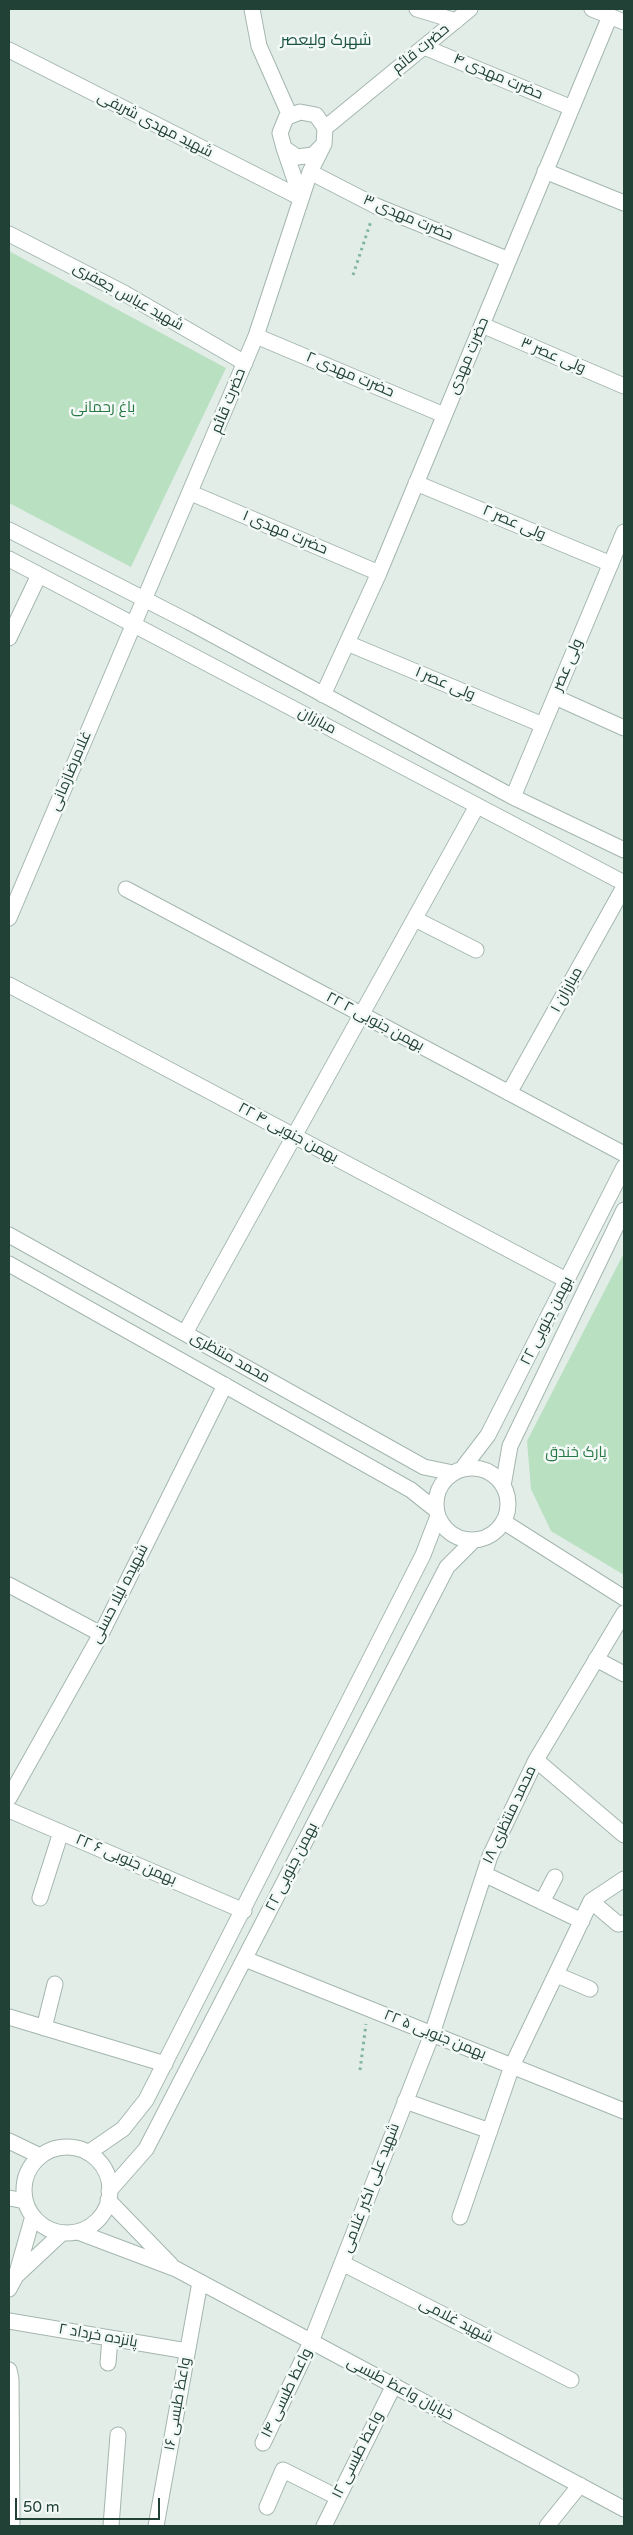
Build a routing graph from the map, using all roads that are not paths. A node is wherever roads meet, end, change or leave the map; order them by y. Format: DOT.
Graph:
graph roads {
  1 [pos="252,9"];
  2 [pos="417,9"];
  3 [pos="470,9"];
  4 [pos="592,9"];
  5 [pos="610,16"];
  6 [pos="456,21"];
  7 [pos="624,22"];
  8 [pos="424,47"];
  9 [pos="9,50"];
  10 [pos="572,108"];
  11 [pos="290,116"];
  12 [pos="325,128"];
  13 [pos="324,144"];
  14 [pos="284,148"];
  15 [pos="545,171"];
  16 [pos="310,172"];
  17 [pos="301,198"];
  18 [pos="624,204"];
  19 [pos="9,234"];
  20 [pos="509,260"];
  21 [pos="482,326"];
  22 [pos="256,336"];
  23 [pos="245,363"];
  24 [pos="624,386"];
  25 [pos="444,415"];
  26 [pos="416,483"];
  27 [pos="191,493"];
  28 [pos="9,530"];
  29 [pos="623,540"];
  30 [pos="9,559"];
  31 [pos="611,564"];
  32 [pos="379,573"];
  33 [pos="38,575"];
  34 [pos="144,600"];
  35 [pos="133,624"];
  36 [pos="9,638"];
  37 [pos="347,643"];
  38 [pos="324,695"];
  39 [pos="555,697"];
  40 [pos="543,725"];
  41 [pos="624,728"];
  42 [pos="513,797"];
  43 [pos="477,806"];
  44 [pos="624,850"];
  45 [pos="624,883"];
  46 [pos="624,887"];
  47 [pos="126,889"];
  48 [pos="9,918"];
  49 [pos="415,919"];
  50 [pos="476,950"];
  51 [pos="9,985"];
  52 [pos="362,1015"];
  53 [pos="509,1093"];
  54 [pos="294,1136"];
  55 [pos="624,1154"];
  56 [pos="624,1167"];
  57 [pos="624,1210"];
  58 [pos="9,1235"];
  59 [pos="9,1264"];
  60 [pos="568,1281"];
  61 [pos="185,1333"];
  62 [pos="225,1386"];
  63 [pos="458,1471"];
  64 [pos="504,1486"];
  65 [pos="437,1513"];
  66 [pos="504,1522"];
  67 [pos="472,1541"];
  68 [pos="9,1585"];
  69 [pos="624,1598"];
  70 [pos="624,1613"];
  71 [pos="101,1634"];
  72 [pos="596,1660"];
  73 [pos="624,1674"];
  74 [pos="536,1760"];
  75 [pos="313,1773"];
  76 [pos="335,1784"];
  77 [pos="9,1798"];
  78 [pos="9,1810"];
  79 [pos="61,1832"];
  80 [pos="624,1835"];
  81 [pos="484,1874"];
  82 [pos="555,1877"];
  83 [pos="624,1879"];
  84 [pos="40,1898"];
  85 [pos="591,1901"];
  86 [pos="542,1902"];
  87 [pos="244,1911"];
  88 [pos="582,1921"];
  89 [pos="624,1923"];
  90 [pos="245,1959"];
  91 [pos="557,1975"];
  92 [pos="56,1984"];
  93 [pos="590,1989"];
  94 [pos="9,2017"];
  95 [pos="44,2028"];
  96 [pos="432,2034"];
  97 [pos="165,2064"];
  98 [pos="512,2066"];
  99 [pos="405,2101"];
  100 [pos="624,2111"];
  101 [pos="490,2131"];
  102 [pos="9,2141"];
  103 [pos="88,2152"];
  104 [pos="40,2156"];
  105 [pos="109,2196"];
  106 [pos="9,2198"];
  107 [pos="25,2201"];
  108 [pos="33,2216"];
  109 [pos="460,2217"];
  110 [pos="78,2232"];
  111 [pos="62,2233"];
  112 [pos="342,2262"];
  113 [pos="176,2269"];
  114 [pos="200,2282"];
  115 [pos="12,2283"];
  116 [pos="9,2321"];
  117 [pos="110,2338"];
  118 [pos="311,2342"];
  119 [pos="187,2352"];
  120 [pos="108,2363"];
  121 [pos="9,2370"];
  122 [pos="571,2380"];
  123 [pos="394,2385"];
  124 [pos="118,2435"];
  125 [pos="263,2444"];
  126 [pos="580,2485"];
  127 [pos="337,2498"];
  128 [pos="267,2507"];
  129 [pos="624,2509"];
  130 [pos="12,2526"];
  131 [pos="111,2526"];
  132 [pos="156,2526"];
  133 [pos="324,2526"];
  134 [pos="547,2526"];
  1 -- 11 [label="street"];
  2 -- 6 [label="street"];
  3 -- 6 [label="street, حضرت قائم"];
  4 -- 5 [label="street"];
  5 -- 7 [label="street"];
  5 -- 10 [label="street, حضرت مهدی"];
  6 -- 8 [label="street, حضرت قائم"];
  8 -- 10 [label="street, حضرت مهدی ۴"];
  8 -- 12 [label="street, حضرت قائم"];
  9 -- 17 [label="street, شهید مهدی شریفی"];
  10 -- 15 [label="street, حضرت مهدی"];
  11 -- 12 [label="street"];
  11 -- 14 [label="street"];
  12 -- 13 [label="street"];
  13 -- 14 [label="street"];
  13 -- 16 [label="street, حضرت قائم"];
  14 -- 17 [label="street"];
  15 -- 18 [label="street"];
  15 -- 20 [label="street, حضرت مهدی"];
  16 -- 17 [label="street, حضرت قائم"];
  16 -- 20 [label="street, حضرت مهدی ۳"];
  17 -- 22 [label="street, حضرت قائم"];
  19 -- 23 [label="street, شهید عباس جعفری"];
  20 -- 21 [label="street, حضرت مهدی"];
  21 -- 24 [label="street, ولی عصر ۳"];
  21 -- 25 [label="street, حضرت مهدی"];
  22 -- 23 [label="street, حضرت قائم"];
  22 -- 25 [label="street, حضرت مهدی ۲"];
  23 -- 27 [label="street, حضرت قائم"];
  25 -- 26 [label="street, حضرت مهدی"];
  26 -- 31 [label="street, ولی عصر ۲"];
  26 -- 32 [label="street, حضرت مهدی"];
  27 -- 32 [label="street, حضرت مهدی ۱"];
  27 -- 34 [label="street, حضرت قائم"];
  28 -- 34 [label="street, مبارزان"];
  29 -- 31 [label="street, ولی عصر"];
  30 -- 33 [label="street, مبارزان"];
  31 -- 39 [label="street, ولی عصر"];
  32 -- 37 [label="street, حضرت مهدی"];
  33 -- 35 [label="street, مبارزان"];
  33 -- 36 [label="street"];
  34 -- 35 [label="street, غلامرضازمانی"];
  34 -- 38 [label="street, مبارزان"];
  35 -- 43 [label="street, مبارزان"];
  35 -- 48 [label="street, غلامرضازمانی"];
  37 -- 38 [label="street, حضرت مهدی"];
  37 -- 40 [label="street, ولی عصر ۱"];
  38 -- 42 [label="street, مبارزان"];
  39 -- 40 [label="street, ولی عصر"];
  39 -- 41 [label="street"];
  40 -- 42 [label="street, ولی عصر"];
  42 -- 44 [label="street, مبارزان"];
  43 -- 45 [label="street, مبارزان"];
  43 -- 49 [label="street"];
  46 -- 53 [label="street, مبارزان ۱"];
  47 -- 52 [label="street, ۲۲ بهمن جنوبی ۲"];
  49 -- 50 [label="street"];
  49 -- 52 [label="street"];
  51 -- 54 [label="street, ۲۲ بهمن جنوبی ۴"];
  52 -- 53 [label="street, ۲۲ بهمن جنوبی ۲"];
  52 -- 54 [label="street"];
  53 -- 55 [label="street, ۲۲ بهمن جنوبی ۲"];
  54 -- 60 [label="street, ۲۲ بهمن جنوبی ۴"];
  54 -- 61 [label="street"];
  56 -- 60 [label="street, ۲۲ بهمن جنوبی"];
  57 -- 64 [label="street, ۲۲ بهمن جنوبی"];
  58 -- 61 [label="street, محمد منتظری"];
  59 -- 62 [label="street, محمد منتظری"];
  60 -- 63 [label="street, ۲۲ بهمن جنوبی"];
  61 -- 63 [label="street, محمد منتظری"];
  62 -- 65 [label="street, محمد منتظری"];
  62 -- 71 [label="street, شهیده لیلا حسنی"];
  63 -- 64 [label="street"];
  63 -- 65 [label="street"];
  64 -- 66 [label="street"];
  65 -- 67 [label="street"];
  65 -- 75 [label="street, ۲۲ بهمن جنوبی"];
  66 -- 67 [label="street"];
  66 -- 69 [label="street"];
  67 -- 76 [label="street, ۲۲ بهمن جنوبی"];
  68 -- 71 [label="street"];
  70 -- 72 [label="street, محمد منتظری ۱۸"];
  71 -- 77 [label="street, شهیده لیلا حسنی"];
  72 -- 73 [label="street"];
  72 -- 74 [label="street, محمد منتظری ۱۸"];
  74 -- 80 [label="street"];
  74 -- 81 [label="street, محمد منتظری ۱۸"];
  75 -- 76 [label="street"];
  75 -- 87 [label="street, ۲۲ بهمن جنوبی"];
  76 -- 90 [label="street, ۲۲ بهمن جنوبی"];
  78 -- 79 [label="street, ۲۲ بهمن جنوبی ۶"];
  79 -- 84 [label="street"];
  79 -- 87 [label="street, ۲۲ بهمن جنوبی ۶"];
  81 -- 86 [label="street"];
  81 -- 96 [label="street, محمد منتظری ۱۸"];
  82 -- 86 [label="street"];
  83 -- 85 [label="street"];
  85 -- 88 [label="street"];
  85 -- 89 [label="street"];
  86 -- 88 [label="street"];
  87 -- 97 [label="street, ۲۲ بهمن جنوبی"];
  88 -- 91 [label="street"];
  90 -- 96 [label="street, ۲۲ بهمن جنوبی ۵"];
  90 -- 105 [label="street, ۲۲ بهمن جنوبی"];
  91 -- 93 [label="street"];
  91 -- 98 [label="street"];
  92 -- 95 [label="street"];
  94 -- 95 [label="street"];
  95 -- 97 [label="street"];
  96 -- 98 [label="street, ۲۲ بهمن جنوبی ۵"];
  96 -- 99 [label="street, شهید علی اکبر غلامی"];
  97 -- 103 [label="street, ۲۲ بهمن جنوبی"];
  98 -- 100 [label="street, ۲۲ بهمن جنوبی ۵"];
  98 -- 101 [label="street"];
  99 -- 101 [label="street"];
  99 -- 112 [label="street, شهید علی اکبر غلامی"];
  101 -- 109 [label="street"];
  102 -- 104 [label="street"];
  103 -- 104 [label="street"];
  103 -- 105 [label="street"];
  104 -- 107 [label="street"];
  105 -- 110 [label="street"];
  105 -- 113 [label="street"];
  106 -- 107 [label="street"];
  107 -- 108 [label="street"];
  108 -- 111 [label="street"];
  108 -- 115 [label="street"];
  110 -- 111 [label="street"];
  110 -- 113 [label="street"];
  111 -- 115 [label="street"];
  112 -- 118 [label="street, شهید علی اکبر غلامی"];
  112 -- 122 [label="street, شهید غلامی"];
  113 -- 114 [label="street, خیابان واعظ طبسی"];
  114 -- 118 [label="street, خیابان واعظ طبسی"];
  114 -- 119 [label="street, واعظ طبسی ۱۶"];
  116 -- 117 [label="street, پانزده خرداد ۲"];
  117 -- 119 [label="street, پانزده خرداد ۲"];
  117 -- 120 [label="street"];
  118 -- 123 [label="street, خیابان واعظ طبسی"];
  118 -- 125 [label="street, واعظ طبسی ۱۴"];
  119 -- 132 [label="street, واعظ طبسی ۱۶"];
  121 -- 130 [label="street"];
  123 -- 126 [label="street, خیابان واعظ طبسی"];
  123 -- 127 [label="street, واعظ طبسی ۱۲"];
  124 -- 131 [label="street"];
  126 -- 129 [label="street, خیابان واعظ طبسی"];
  126 -- 134 [label="street"];
  127 -- 128 [label="street"];
  127 -- 133 [label="street, واعظ طبسی ۱۲"];
}
